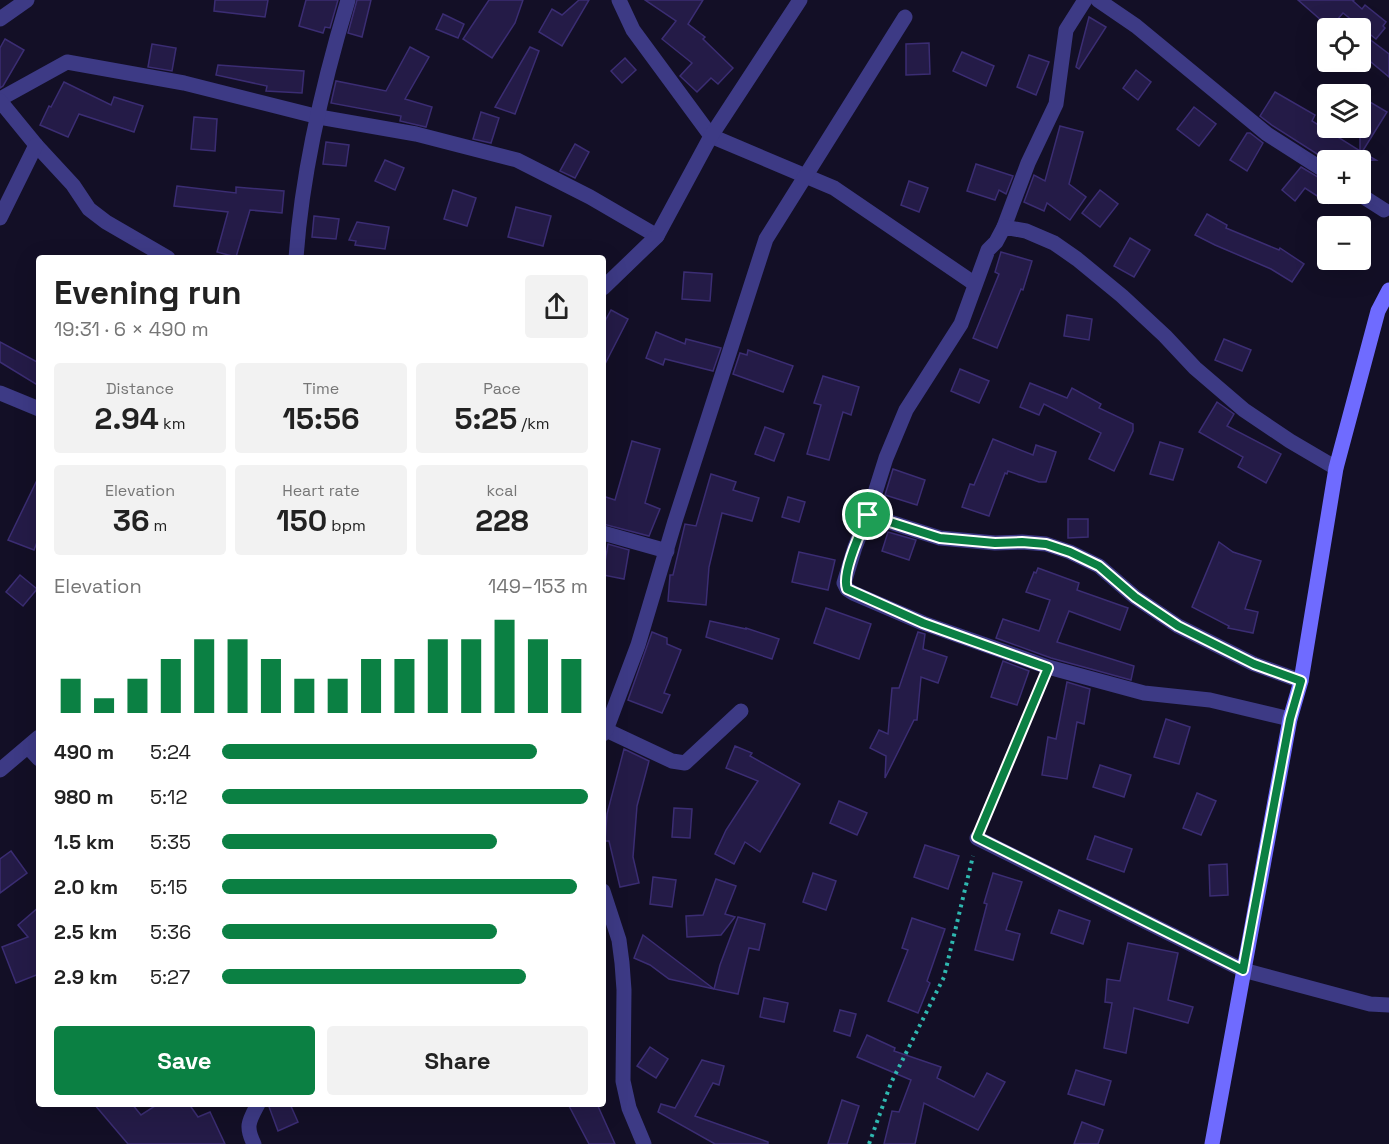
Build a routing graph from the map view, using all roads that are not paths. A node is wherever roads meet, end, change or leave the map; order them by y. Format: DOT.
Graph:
graph roads {
  1 [pos="27,0"];
  2 [pos="348,0"];
  3 [pos="619,0"];
  4 [pos="800,0"];
  5 [pos="1085,0"];
  6 [pos="1098,0"];
  7 [pos="905,17"];
  8 [pos="0,19"];
  9 [pos="0,100"];
  10 [pos="319,117"];
  11 [pos="711,136"];
  12 [pos="36,145"];
  13 [pos="1317,166"];
  14 [pos="804,176"];
  15 [pos="1371,202"];
  16 [pos="1383,210"];
  17 [pos="0,218"];
  18 [pos="1004,227"];
  19 [pos="657,236"];
  20 [pos="163,255"];
  21 [pos="296,255"];
  22 [pos="975,284"];
  23 [pos="606,285"];
  24 [pos="1389,290"];
  25 [pos="0,393"];
  26 [pos="36,408"];
  27 [pos="1336,468"];
  28 [pos="868,515"];
  29 [pos="606,534"];
  30 [pos="668,551"];
  31 [pos="1301,681"];
  32 [pos="741,711"];
  33 [pos="1290,719"];
  34 [pos="606,729"];
  35 [pos="606,732"];
  36 [pos="33,742"];
  37 [pos="0,770"];
  38 [pos="977,837"];
  39 [pos="606,900"];
  40 [pos="1243,970"];
  41 [pos="1389,1005"];
  42 [pos="256,1107"];
  43 [pos="254,1144"];
  44 [pos="644,1144"];
  45 [pos="1212,1144"];
  1 -- 8 [label="street"];
  2 -- 10 [label="street"];
  3 -- 11 [label="street"];
  4 -- 11 [label="street"];
  5 -- 18 [label="street"];
  6 -- 13 [label="street"];
  7 -- 14 [label="street"];
  9 -- 10 [label="street"];
  9 -- 12 [label="street"];
  10 -- 19 [label="street"];
  10 -- 21 [label="street"];
  11 -- 14 [label="street"];
  11 -- 19 [label="street"];
  12 -- 17 [label="street"];
  12 -- 20 [label="street"];
  14 -- 22 [label="street"];
  14 -- 30 [label="street"];
  15 -- 16 [label="street"];
  18 -- 22 [label="street"];
  18 -- 27 [label="street"];
  19 -- 23 [label="street"];
  22 -- 28 [label="street"];
  24 -- 27 [label="main road"];
  25 -- 26 [label="street"];
  27 -- 31 [label="main road"];
  28 -- 31 [label="street"];
  28 -- 33 [label="street"];
  29 -- 30 [label="street"];
  30 -- 34 [label="street"];
  31 -- 33 [label="main road"];
  32 -- 35 [label="street"];
  33 -- 40 [label="main road"];
  36 -- 37 [label="street"];
  38 -- 40 [label="street"];
  39 -- 44 [label="street"];
  40 -- 41 [label="street"];
  40 -- 45 [label="main road"];
  42 -- 43 [label="street"];
}
